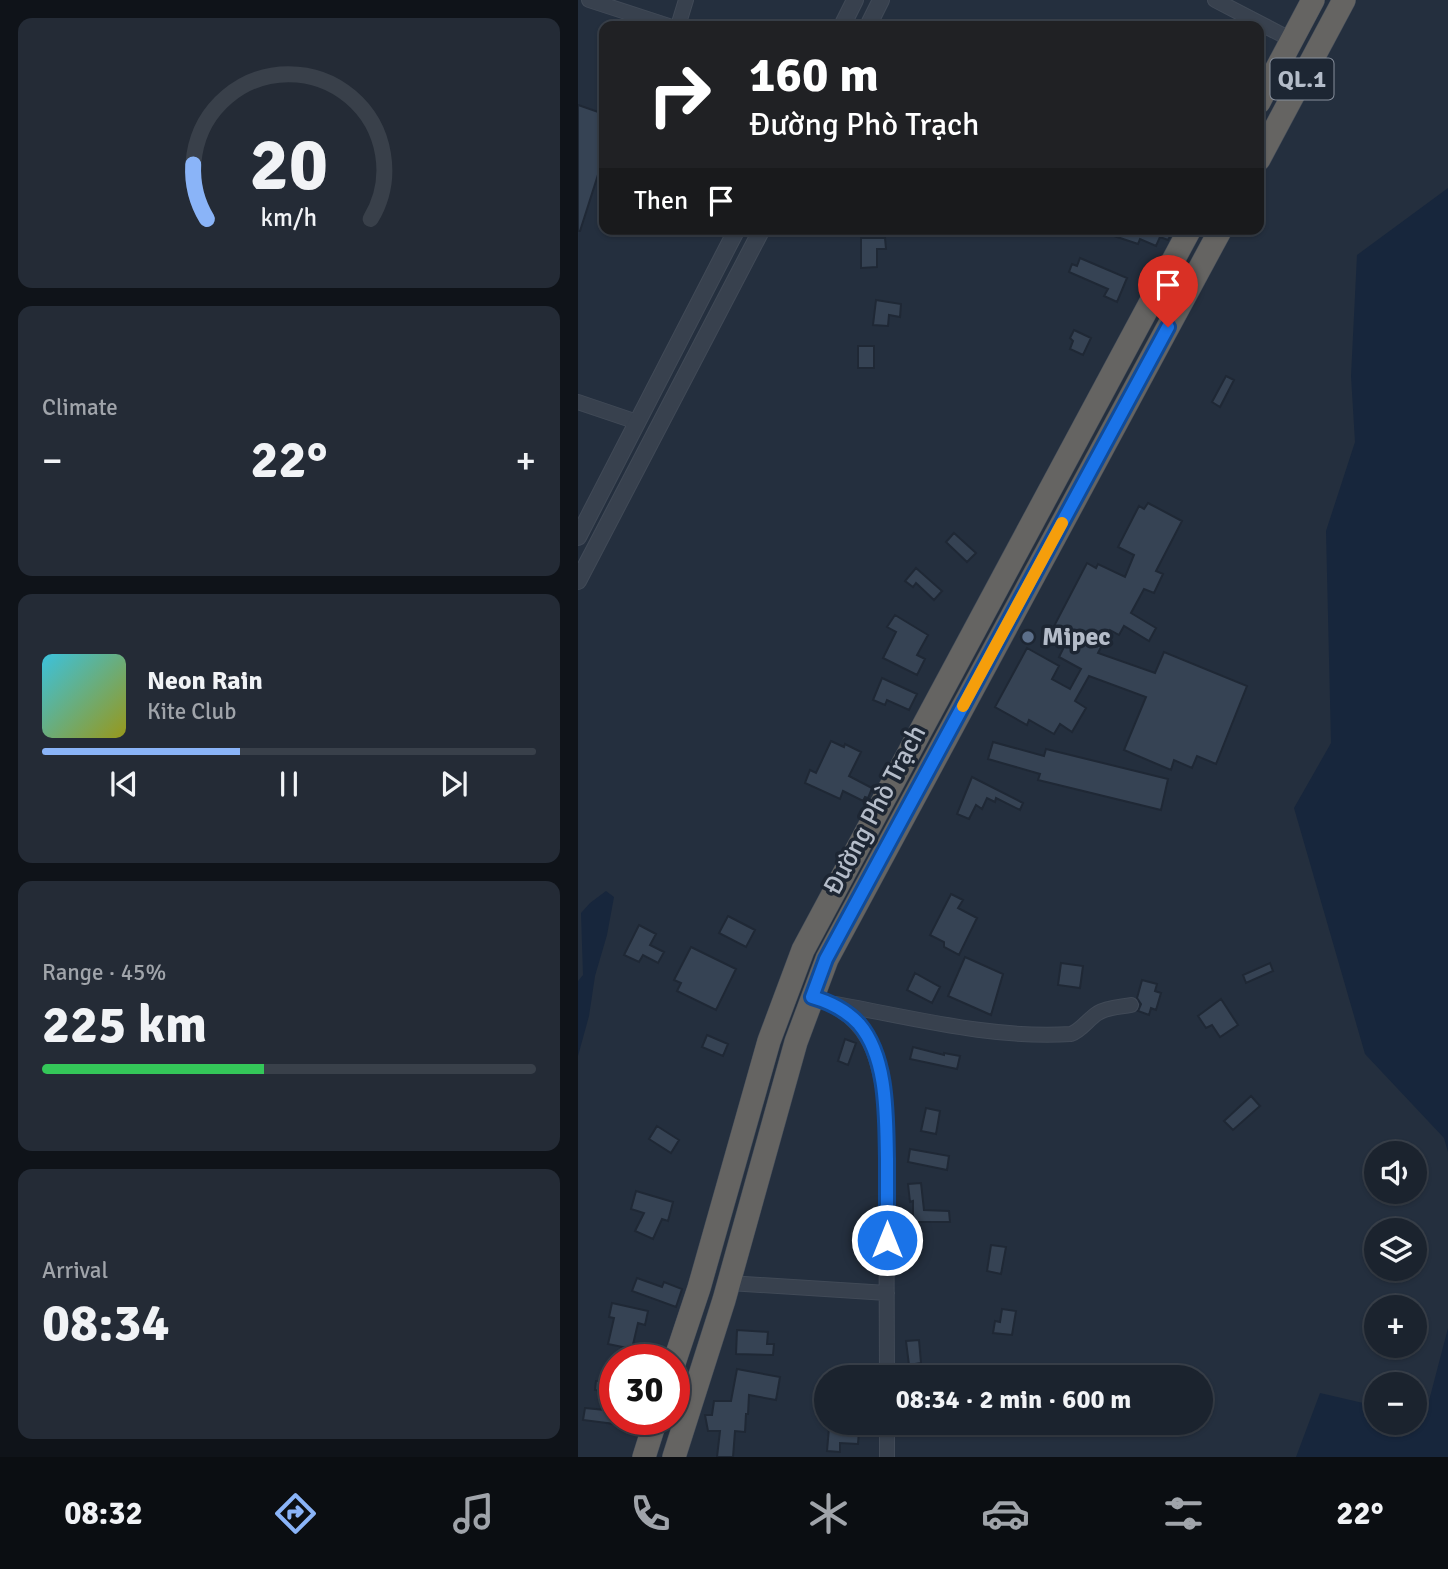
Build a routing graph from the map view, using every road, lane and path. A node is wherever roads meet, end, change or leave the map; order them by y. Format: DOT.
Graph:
graph roads {
  1 [pos="589,0"];
  2 [pos="686,0"];
  3 [pos="855,0"];
  4 [pos="881,0"];
  5 [pos="1215,0"];
  6 [pos="1313,0"];
  7 [pos="1344,0"];
  8 [pos="653,21"];
  9 [pos="680,21"];
  10 [pos="844,21"];
  11 [pos="870,21"];
  12 [pos="1255,21"];
  13 [pos="1264,25"];
  14 [pos="1292,40"];
  15 [pos="1264,93"];
  16 [pos="1264,150"];
  17 [pos="734,235"];
  18 [pos="759,235"];
  19 [pos="1187,235"];
  20 [pos="1218,235"];
  21 [pos="578,402"];
  22 [pos="638,422"];
  23 [pos="578,537"];
  24 [pos="578,581"];
  25 [pos="822,1000"];
  26 [pos="1131,1005"];
  27 [pos="729,1283"];
  28 [pos="887,1293"];
  29 [pos="680,1344"];
  30 [pos="887,1365"];
  31 [pos="651,1435"];
  32 [pos="887,1435"];
  33 [pos="644,1457"];
  34 [pos="674,1457"];
  35 [pos="887,1457"];
  1 -- 8 [label="street"];
  2 -- 9 [label="street"];
  3 -- 10 [label="street"];
  4 -- 11 [label="street"];
  5 -- 12 [label="street"];
  6 -- 14 [label="highway, QL.1"];
  7 -- 16 [label="highway, QL.1"];
  13 -- 14 [label="street"];
  14 -- 15 [label="highway, QL.1"];
  17 -- 22 [label="street"];
  18 -- 24 [label="street"];
  19 -- 29 [label="highway, Đường Phò Trạch"];
  20 -- 25 [label="highway, Đường Phò Trạch"];
  21 -- 22 [label="street"];
  22 -- 23 [label="street"];
  25 -- 26 [label="street"];
  25 -- 27 [label="highway, Đường Phò Trạch"];
  25 -- 28 [label="street"];
  27 -- 28 [label="street"];
  27 -- 34 [label="highway, Đường Phò Trạch"];
  28 -- 30 [label="street"];
  31 -- 33 [label="highway"];
  32 -- 35 [label="street"];
}
